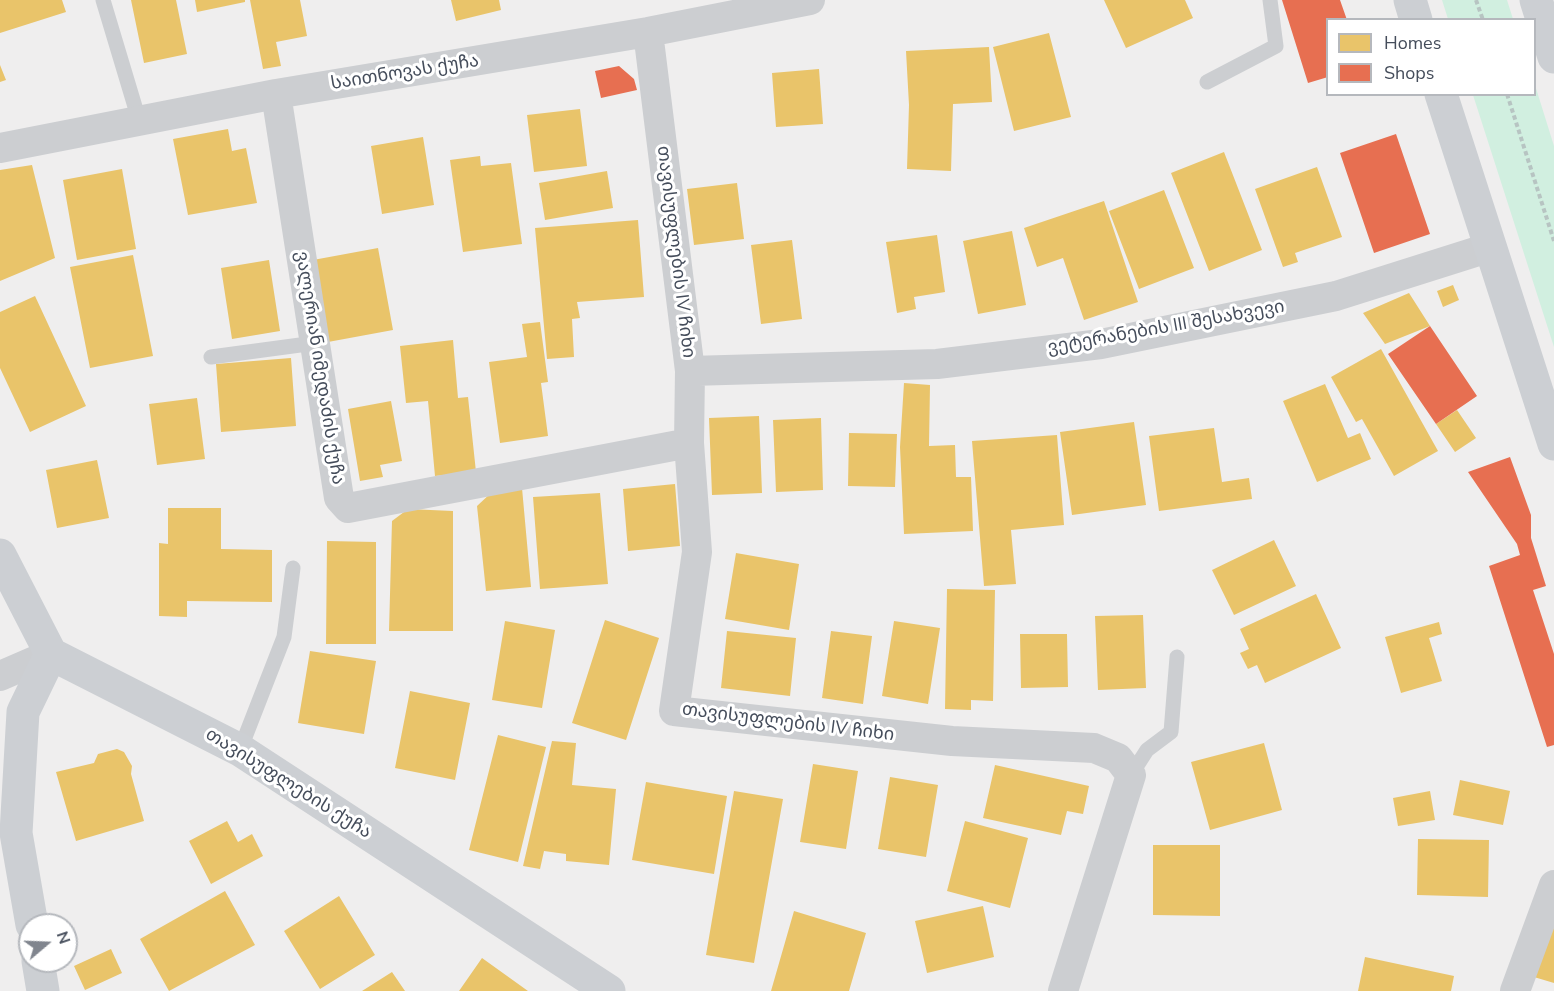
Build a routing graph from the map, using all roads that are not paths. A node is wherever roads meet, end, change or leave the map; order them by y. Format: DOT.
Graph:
graph roads {
  1 [pos="103,0"];
  2 [pos="810,0"];
  3 [pos="1270,0"];
  4 [pos="1410,0"];
  5 [pos="1536,0"];
  6 [pos="1415,18"];
  7 [pos="648,32"];
  8 [pos="1554,57"];
  9 [pos="1207,82"];
  10 [pos="276,94"];
  11 [pos="1442,96"];
  12 [pos="138,120"];
  13 [pos="0,148"];
  14 [pos="1491,247"];
  15 [pos="315,343"];
  16 [pos="211,357"];
  17 [pos="690,371"];
  18 [pos="689,442"];
  19 [pos="1554,444"];
  20 [pos="0,555"];
  21 [pos="292,568"];
  22 [pos="51,654"];
  23 [pos="1177,657"];
  24 [pos="0,676"];
  25 [pos="240,750"];
  26 [pos="1131,775"];
  27 [pos="1554,885"];
  28 [pos="30,913"];
  29 [pos="40,973"];
  30 [pos="43,991"];
  31 [pos="609,991"];
  32 [pos="1063,991"];
  33 [pos="1515,991"];
  1 -- 12 [label="lane"];
  2 -- 7 [label="street, საითნოვას ქუჩა"];
  3 -- 9 [label="lane"];
  4 -- 6 [label="street"];
  5 -- 8 [label="street"];
  7 -- 10 [label="street, საითნოვას ქუჩა"];
  7 -- 17 [label="street, თავისუფლების IV ჩიხი"];
  10 -- 12 [label="street, საითნოვას ქუჩა"];
  10 -- 15 [label="street, ვალერიან იმედაძის ქუჩა"];
  11 -- 14 [label="street"];
  12 -- 13 [label="street, საითნოვას ქუჩა"];
  14 -- 17 [label="street, ვეტერანების III შესახვევი"];
  14 -- 19 [label="street"];
  15 -- 16 [label="lane"];
  15 -- 18 [label="street, ვალერიან იმედაძის ქუჩა"];
  17 -- 18 [label="street, თავისუფლების IV ჩიხი"];
  18 -- 26 [label="street, თავისუფლების IV ჩიხი"];
  20 -- 22 [label="street"];
  21 -- 25 [label="lane"];
  22 -- 24 [label="street"];
  22 -- 25 [label="street, თავისუფლების ქუჩა"];
  22 -- 28 [label="street"];
  23 -- 26 [label="lane"];
  25 -- 31 [label="street, თავისუფლების ქუჩა"];
  26 -- 32 [label="street"];
  27 -- 33 [label="street"];
  29 -- 30 [label="street"];
}
